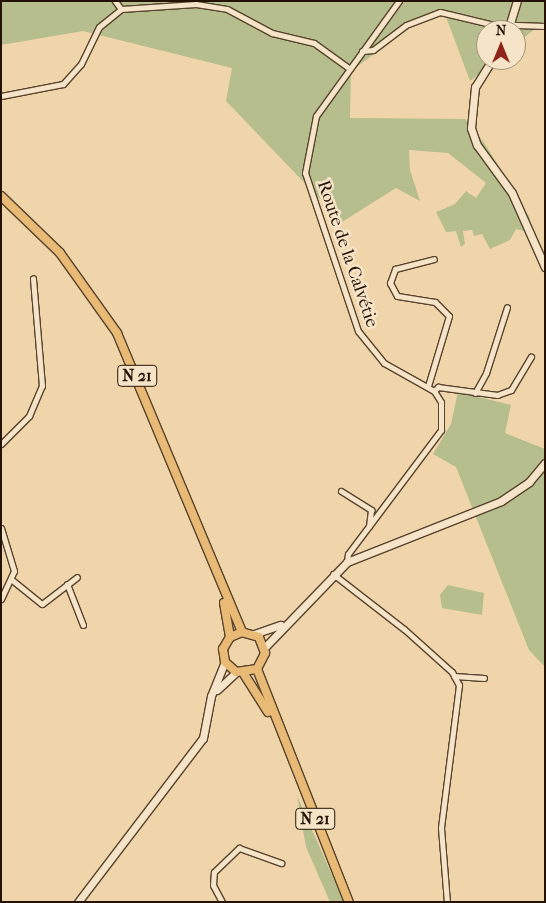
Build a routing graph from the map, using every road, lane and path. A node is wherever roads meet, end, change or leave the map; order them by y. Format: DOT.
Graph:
graph roads {
  1 [pos="115,1"];
  2 [pos="399,1"];
  3 [pos="517,1"];
  4 [pos="121,10"];
  5 [pos="477,20"];
  6 [pos="511,20"];
  7 [pos="545,26"];
  8 [pos="526,27"];
  9 [pos="362,51"];
  10 [pos="350,69"];
  11 [pos="486,70"];
  12 [pos="1,96"];
  13 [pos="1,196"];
  14 [pos="434,258"];
  15 [pos="545,267"];
  16 [pos="33,278"];
  17 [pos="507,307"];
  18 [pos="531,357"];
  19 [pos="428,386"];
  20 [pos="434,391"];
  21 [pos="475,393"];
  22 [pos="1,444"];
  23 [pos="545,463"];
  24 [pos="341,491"];
  25 [pos="370,527"];
  26 [pos="1,528"];
  27 [pos="347,562"];
  28 [pos="332,574"];
  29 [pos="76,577"];
  30 [pos="12,580"];
  31 [pos="67,584"];
  32 [pos="222,586"];
  33 [pos="1,599"];
  34 [pos="305,607"];
  35 [pos="83,625"];
  36 [pos="242,632"];
  37 [pos="254,634"];
  38 [pos="230,637"];
  39 [pos="265,647"];
  40 [pos="225,662"];
  41 [pos="257,669"];
  42 [pos="240,673"];
  43 [pos="454,676"];
  44 [pos="484,678"];
  45 [pos="211,696"];
  46 [pos="281,736"];
  47 [pos="281,863"];
  48 [pos="78,902"];
  49 [pos="222,902"];
  50 [pos="349,902"];
  51 [pos="447,902"];
  1 -- 4 [label="street"];
  2 -- 9 [label="street, Route de la Calvétie"];
  3 -- 6 [label="main road"];
  4 -- 10 [label="street"];
  4 -- 12 [label="street"];
  5 -- 9 [label="street"];
  7 -- 8 [label="street"];
  9 -- 10 [label="street, Route de la Calvétie"];
  10 -- 19 [label="street, Route de la Calvétie"];
  11 -- 15 [label="main road"];
  13 -- 32 [label="main road, N 21"];
  14 -- 19 [label="street"];
  16 -- 22 [label="street"];
  17 -- 21 [label="street"];
  18 -- 21 [label="street"];
  19 -- 20 [label="street, Route de la Calvétie"];
  20 -- 21 [label="street"];
  20 -- 25 [label="street"];
  23 -- 27 [label="main road"];
  24 -- 25 [label="street"];
  25 -- 27 [label="street"];
  26 -- 30 [label="street"];
  27 -- 28 [label="main road"];
  28 -- 34 [label="main road"];
  28 -- 43 [label="street"];
  29 -- 31 [label="street"];
  30 -- 31 [label="street"];
  30 -- 33 [label="street"];
  31 -- 35 [label="street"];
  32 -- 36 [label="main road, N 21"];
  32 -- 38 [label="main road, N 21"];
  34 -- 37 [label="main road"];
  34 -- 39 [label="main road"];
  36 -- 37 [label="main road"];
  36 -- 38 [label="main road"];
  37 -- 39 [label="main road"];
  38 -- 40 [label="main road"];
  39 -- 41 [label="main road"];
  40 -- 42 [label="main road"];
  40 -- 45 [label="main road"];
  41 -- 42 [label="main road"];
  41 -- 46 [label="main road, N 21"];
  42 -- 45 [label="main road"];
  42 -- 46 [label="main road, N 21"];
  43 -- 44 [label="street"];
  43 -- 51 [label="street"];
  45 -- 48 [label="main road"];
  46 -- 50 [label="main road, N 21"];
  47 -- 49 [label="street"];
}
